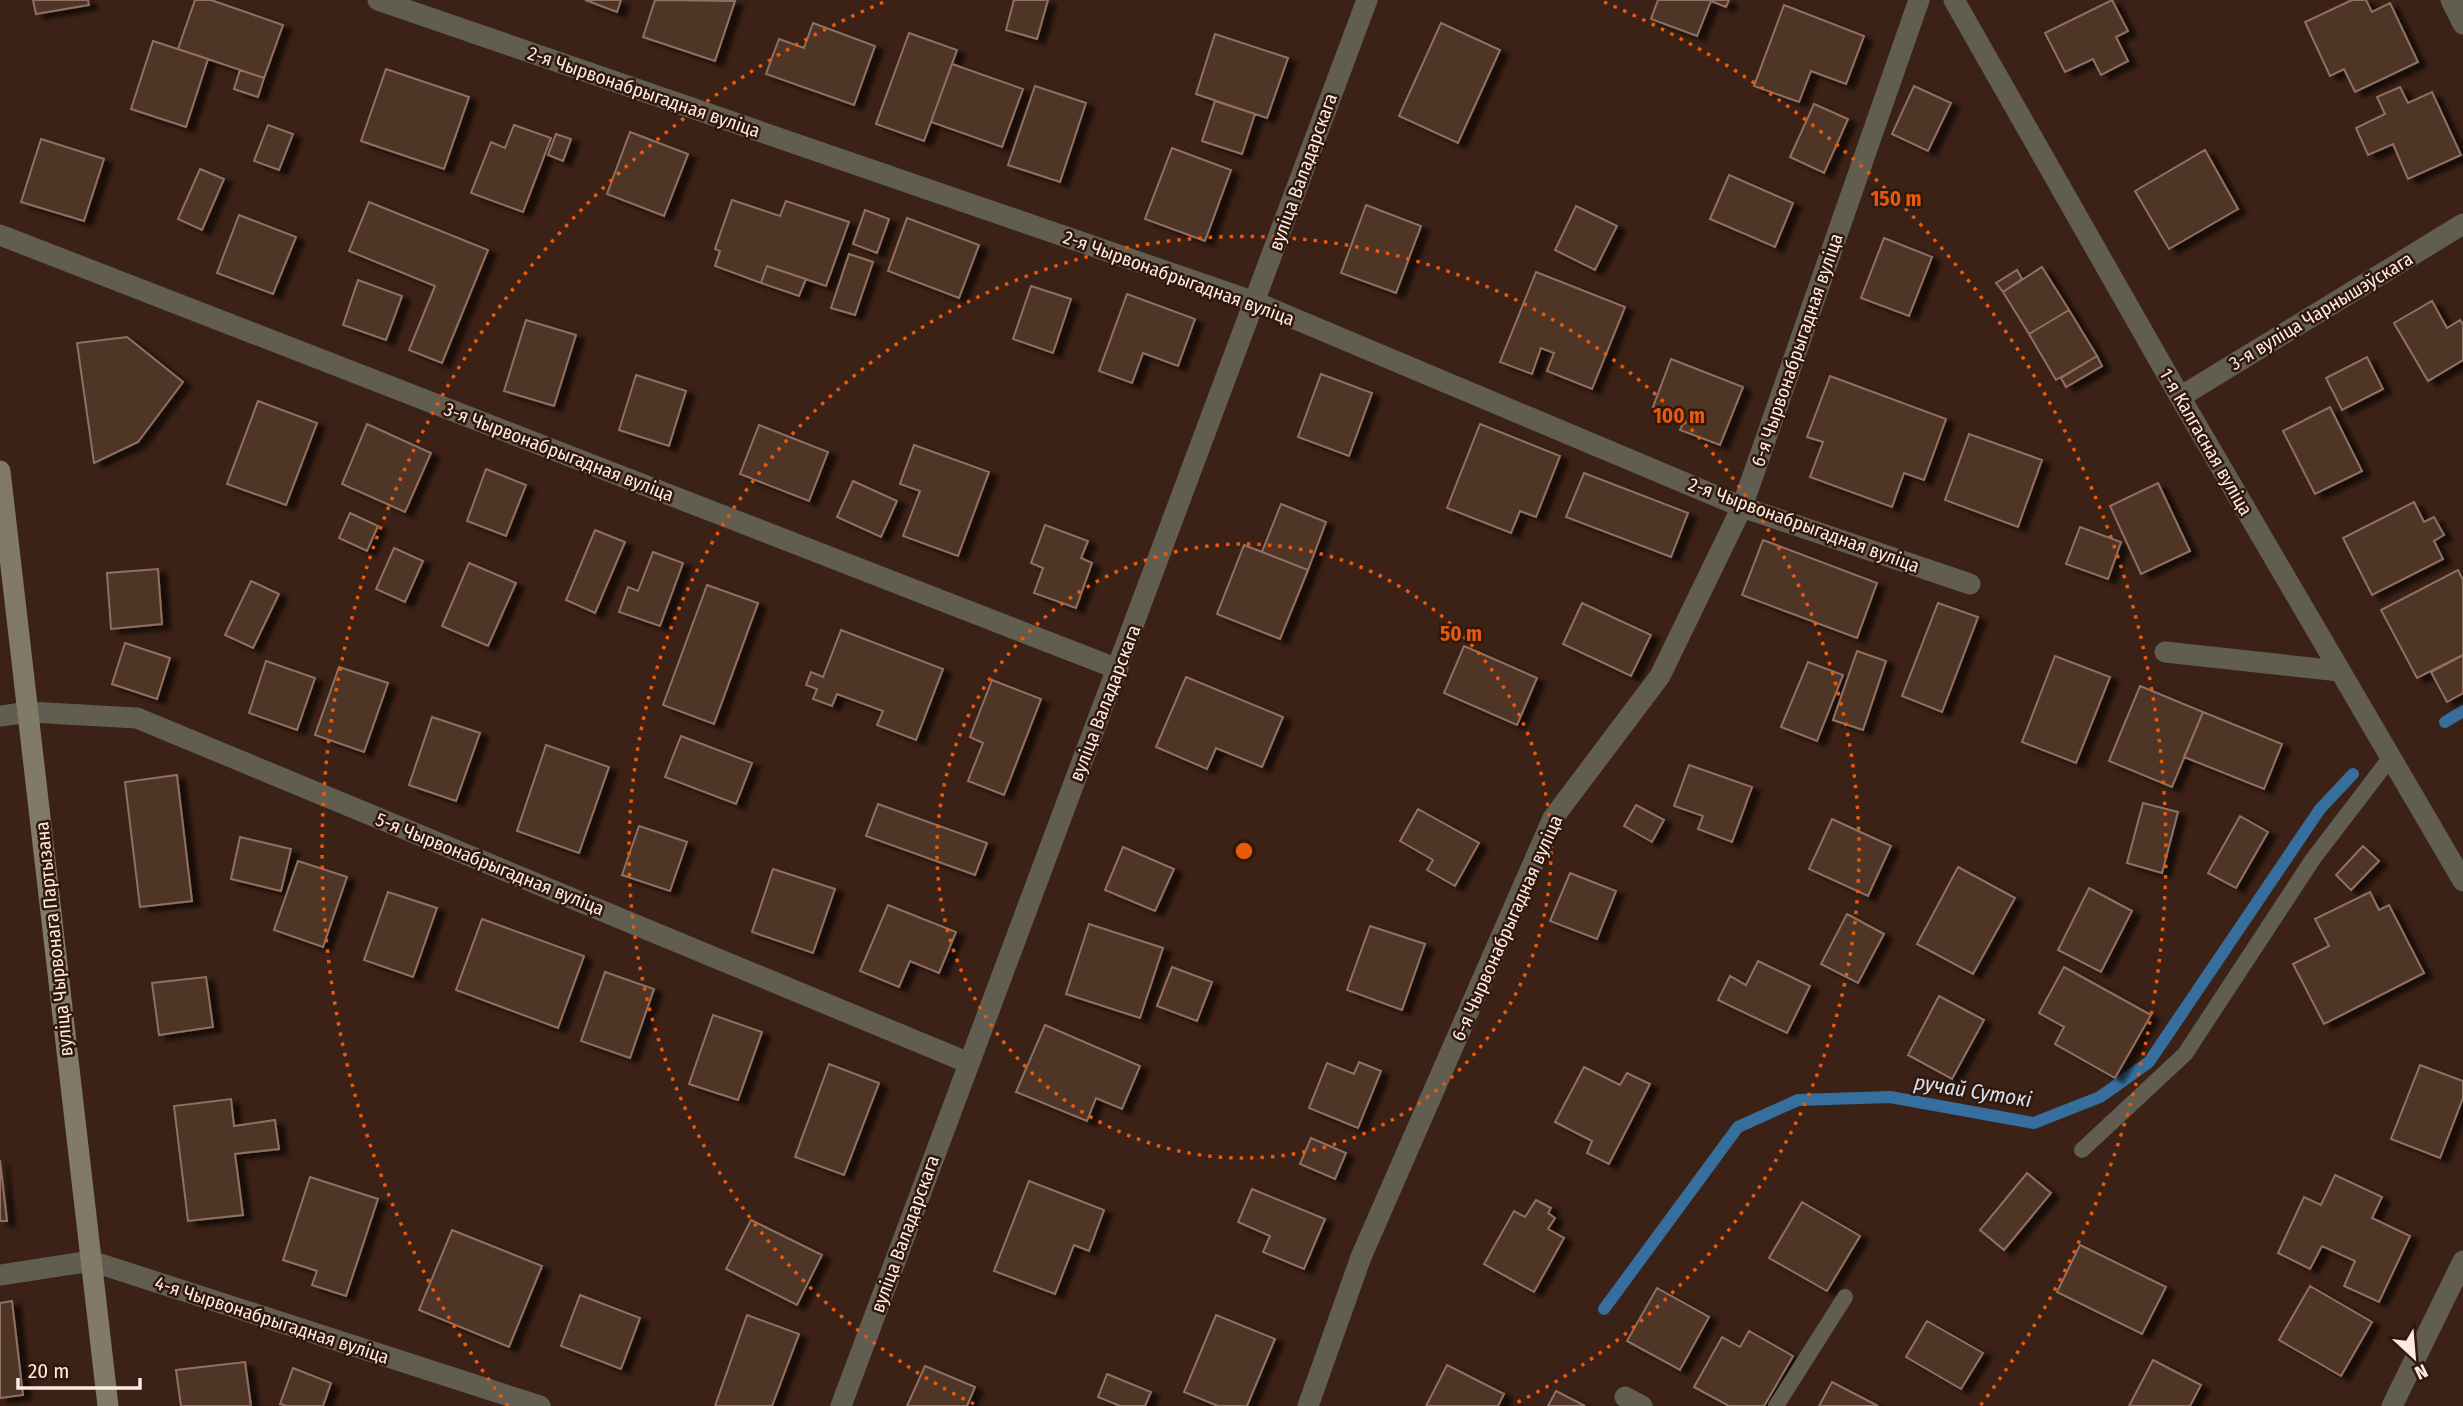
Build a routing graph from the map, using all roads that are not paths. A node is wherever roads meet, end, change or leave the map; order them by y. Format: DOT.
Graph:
graph roads {
  1 [pos="378,0"];
  2 [pos="1367,0"];
  3 [pos="1919,0"];
  4 [pos="1954,0"];
  5 [pos="2451,0"];
  6 [pos="2463,24"];
  7 [pos="2463,224"];
  8 [pos="0,235"];
  9 [pos="1255,302"];
  10 [pos="2180,397"];
  11 [pos="0,471"];
  12 [pos="1742,507"];
  13 [pos="1970,584"];
  14 [pos="2165,652"];
  15 [pos="1118,669"];
  16 [pos="2339,671"];
  17 [pos="29,712"];
  18 [pos="0,716"];
  19 [pos="2392,757"];
  20 [pos="2463,881"];
  21 [pos="969,1063"];
  22 [pos="2082,1150"];
  23 [pos="91,1261"];
  24 [pos="2463,1261"];
  25 [pos="0,1275"];
  26 [pos="1845,1297"];
  27 [pos="107,1406"];
  28 [pos="540,1406"];
  29 [pos="841,1406"];
  30 [pos="1308,1406"];
  31 [pos="1776,1406"];
  32 [pos="2392,1406"];
  1 -- 9 [label="street, 2-я Чырвонабрыгадная вуліца"];
  2 -- 9 [label="street, вуліца Валадарскага"];
  3 -- 12 [label="street, 6-я Чырвонабрыгадная вуліца"];
  4 -- 10 [label="street, 1-я Калгасная вуліца"];
  5 -- 6 [label="street"];
  7 -- 10 [label="street, 3-я вуліца Чарнышэўскага"];
  8 -- 15 [label="street, 3-я Чырвонабрыгадная вуліца"];
  9 -- 12 [label="street, 2-я Чырвонабрыгадная вуліца"];
  9 -- 15 [label="street, вуліца Валадарскага"];
  10 -- 16 [label="street, 1-я Калгасная вуліца"];
  11 -- 17 [label="street, вуліца Чырвонага Партызана"];
  12 -- 13 [label="street, 2-я Чырвонабрыгадная вуліца"];
  12 -- 30 [label="street, 6-я Чырвонабрыгадная вуліца"];
  14 -- 16 [label="street"];
  15 -- 21 [label="street, вуліца Валадарскага"];
  16 -- 19 [label="street, 1-я Калгасная вуліца"];
  17 -- 18 [label="street, 5-я Чырвонабрыгадная вуліца"];
  17 -- 21 [label="street, 5-я Чырвонабрыгадная вуліца"];
  17 -- 23 [label="street, вуліца Чырвонага Партызана"];
  19 -- 20 [label="street, 1-я Калгасная вуліца"];
  19 -- 22 [label="lane"];
  21 -- 29 [label="street, вуліца Валадарскага"];
  23 -- 25 [label="street, 4-я Чырвонабрыгадная вуліца"];
  23 -- 27 [label="street, вуліца Чырвонага Партызана"];
  23 -- 28 [label="street, 4-я Чырвонабрыгадная вуліца"];
  24 -- 32 [label="street"];
  26 -- 31 [label="lane"];
}
